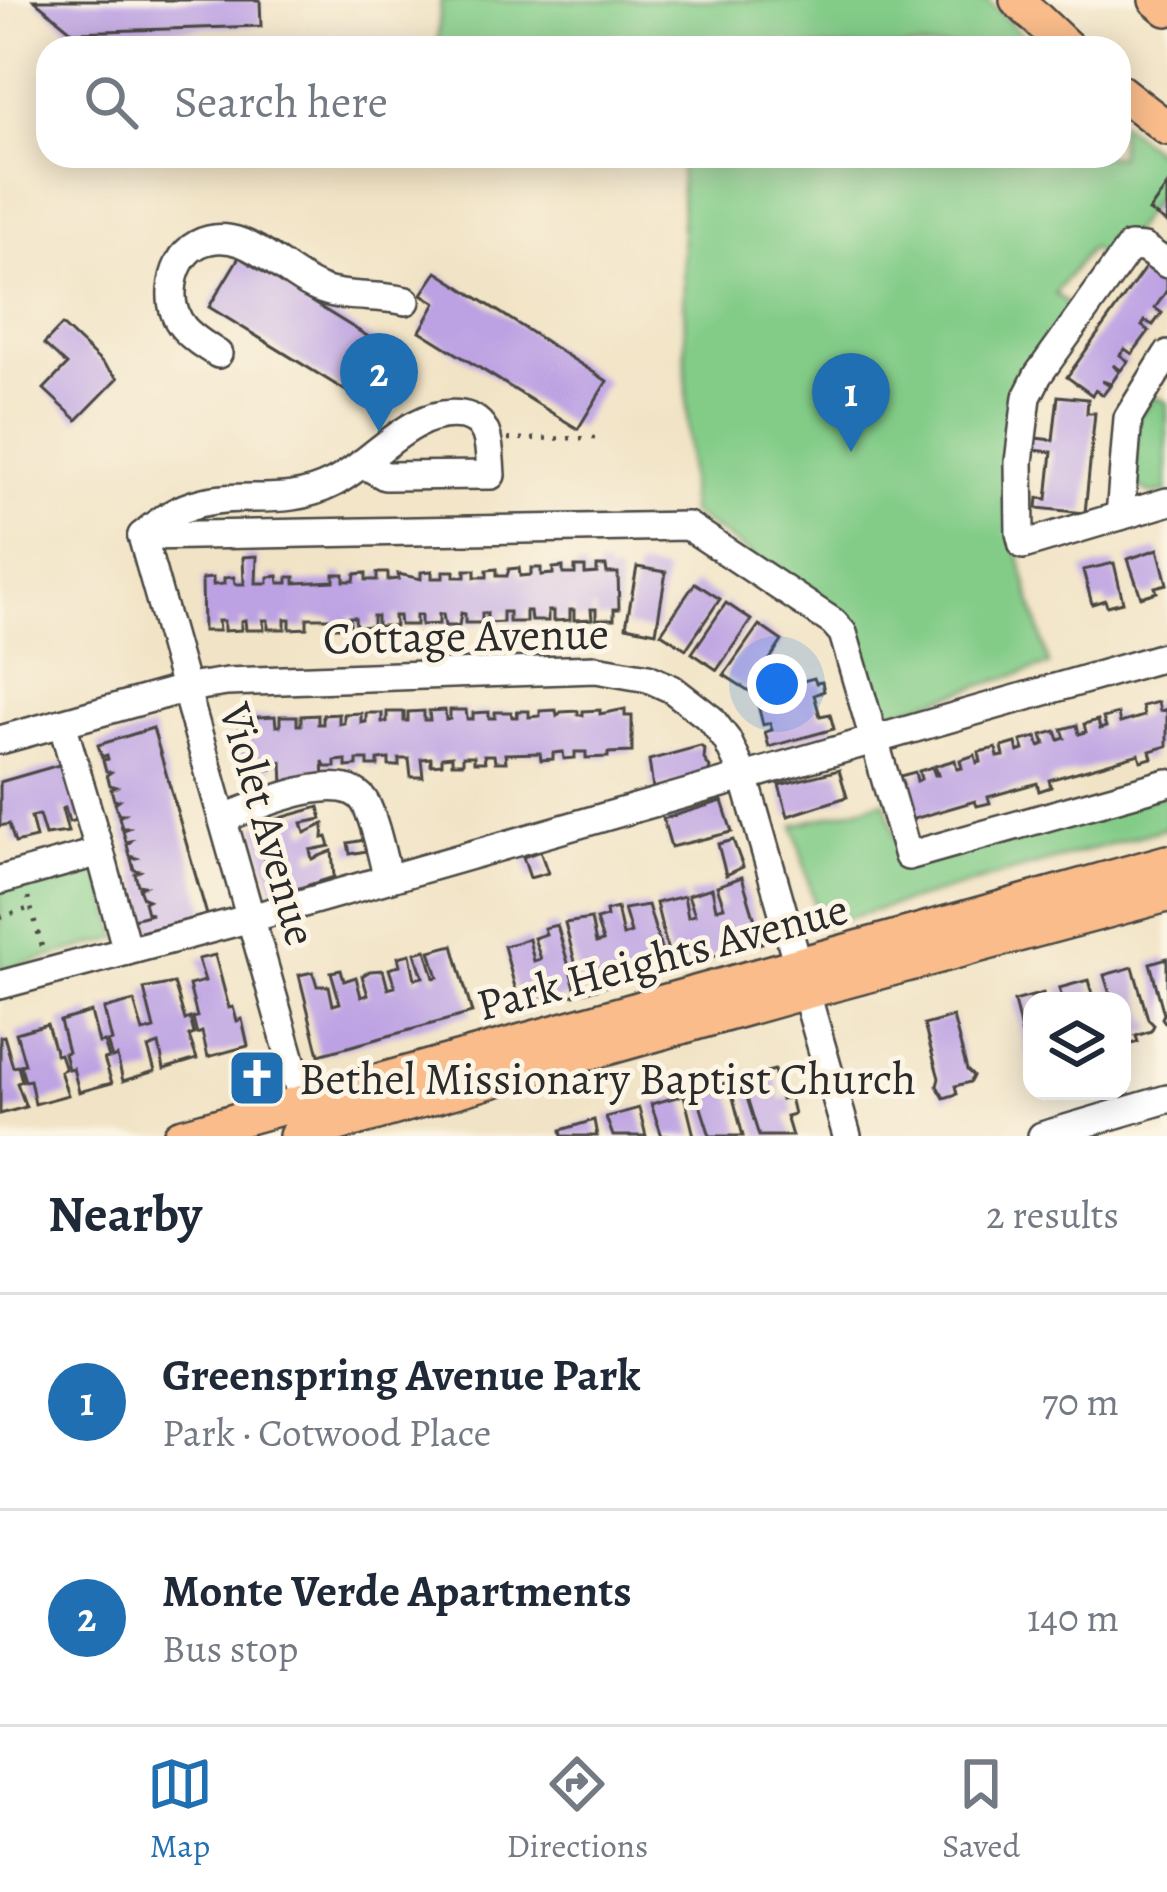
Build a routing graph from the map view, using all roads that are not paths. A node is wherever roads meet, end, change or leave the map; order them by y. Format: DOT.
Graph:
graph roads {
  1 [pos="1017,0"];
  2 [pos="1156,0"];
  3 [pos="1167,9"];
  4 [pos="1055,36"];
  5 [pos="1131,100"];
  6 [pos="1167,128"];
  7 [pos="1167,264"];
  8 [pos="406,301"];
  9 [pos="218,354"];
  10 [pos="1167,355"];
  11 [pos="1158,388"];
  12 [pos="362,464"];
  13 [pos="1167,502"];
  14 [pos="1120,516"];
  15 [pos="142,536"];
  16 [pos="1167,656"];
  17 [pos="187,688"];
  18 [pos="62,723"];
  19 [pos="873,737"];
  20 [pos="0,740"];
  21 [pos="744,776"];
  22 [pos="1167,783"];
  23 [pos="224,818"];
  24 [pos="100,852"];
  25 [pos="1167,862"];
  26 [pos="11,877"];
  27 [pos="388,878"];
  28 [pos="1167,895"];
  29 [pos="251,918"];
  30 [pos="128,951"];
  31 [pos="802,979"];
  32 [pos="0,986"];
  33 [pos="1167,1100"];
  34 [pos="305,1127"];
  35 [pos="180,1136"];
  36 [pos="847,1136"];
  37 [pos="1042,1136"];
  1 -- 4 [label="main road"];
  2 -- 3 [label="main road"];
  5 -- 6 [label="main road"];
  7 -- 14 [label="street"];
  8 -- 9 [label="street"];
  10 -- 11 [label="street"];
  11 -- 14 [label="street"];
  12 -- 15 [label="street"];
  13 -- 14 [label="street"];
  15 -- 17 [label="street, Violet Avenue"];
  15 -- 19 [label="street"];
  16 -- 19 [label="street"];
  17 -- 18 [label="street, Cottage Avenue"];
  17 -- 21 [label="street, Cottage Avenue"];
  17 -- 23 [label="street, Violet Avenue"];
  18 -- 20 [label="street, Cottage Avenue"];
  18 -- 24 [label="street"];
  19 -- 21 [label="street"];
  19 -- 22 [label="street"];
  21 -- 27 [label="street"];
  21 -- 31 [label="street, Cottage Avenue"];
  23 -- 27 [label="street"];
  23 -- 29 [label="street, Violet Avenue"];
  24 -- 26 [label="street"];
  24 -- 30 [label="street"];
  25 -- 31 [label="main road, Park Heights Avenue"];
  27 -- 29 [label="street"];
  28 -- 31 [label="main road, Park Heights Avenue"];
  29 -- 30 [label="street"];
  29 -- 34 [label="street, Violet Avenue"];
  30 -- 32 [label="street"];
  31 -- 34 [label="main road, Park Heights Avenue"];
  31 -- 36 [label="street, Cottage Avenue"];
  33 -- 37 [label="street"];
  34 -- 35 [label="main road, Park Heights Avenue"];
}
